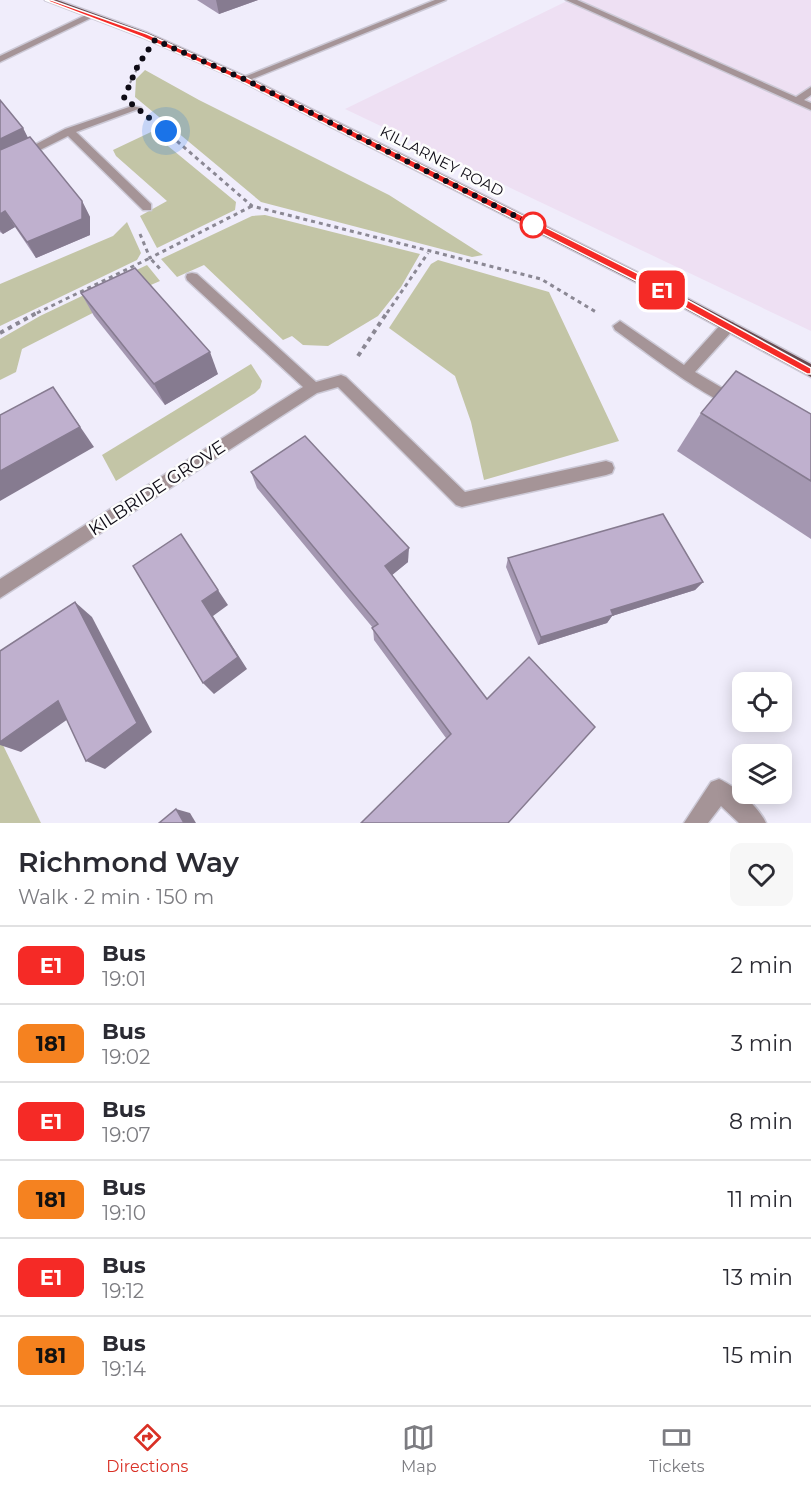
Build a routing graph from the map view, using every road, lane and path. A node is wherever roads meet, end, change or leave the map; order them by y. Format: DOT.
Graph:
graph roads {
  1 [pos="49,0"];
  2 [pos="442,0"];
  3 [pos="570,0"];
  4 [pos="92,16"];
  5 [pos="155,40"];
  6 [pos="0,59"];
  7 [pos="244,79"];
  8 [pos="811,90"];
  9 [pos="796,101"];
  10 [pos="811,107"];
  11 [pos="136,108"];
  12 [pos="69,132"];
  13 [pos="0,167"];
  14 [pos="252,206"];
  15 [pos="147,207"];
  16 [pos="428,253"];
  17 [pos="150,258"];
  18 [pos="192,277"];
  19 [pos="620,326"];
  20 [pos="728,326"];
  21 [pos="0,333"];
  22 [pos="811,371"];
  23 [pos="685,373"];
  24 [pos="341,381"];
  25 [pos="313,388"];
  26 [pos="753,413"];
  27 [pos="606,468"];
  28 [pos="0,589"];
  29 [pos="695,823"];
  30 [pos="755,823"];
  1 -- 4 [label="main road, KILLARNEY ROAD"];
  2 -- 7 [label="street"];
  3 -- 9 [label="street"];
  4 -- 5 [label="main road, KILLARNEY ROAD"];
  4 -- 6 [label="street"];
  5 -- 7 [label="main road, KILLARNEY ROAD"];
  5 -- 11 [label="path"];
  7 -- 20 [label="main road, KILLARNEY ROAD"];
  8 -- 9 [label="street"];
  9 -- 10 [label="street"];
  11 -- 12 [label="street"];
  11 -- 14 [label="path"];
  12 -- 13 [label="street"];
  12 -- 15 [label="street"];
  14 -- 16 [label="path"];
  14 -- 17 [label="path"];
  15 -- 17 [label="path"];
  16 -- 19 [label="path"];
  16 -- 24 [label="path"];
  17 -- 18 [label="path"];
  17 -- 21 [label="path"];
  18 -- 25 [label="street"];
  19 -- 23 [label="street"];
  20 -- 22 [label="main road, KILLARNEY ROAD"];
  20 -- 23 [label="street"];
  23 -- 26 [label="street"];
  24 -- 25 [label="street, KILBRIDE GROVE"];
  24 -- 27 [label="street"];
  25 -- 28 [label="street, KILBRIDE GROVE"];
  29 -- 30 [label="street"];
}
